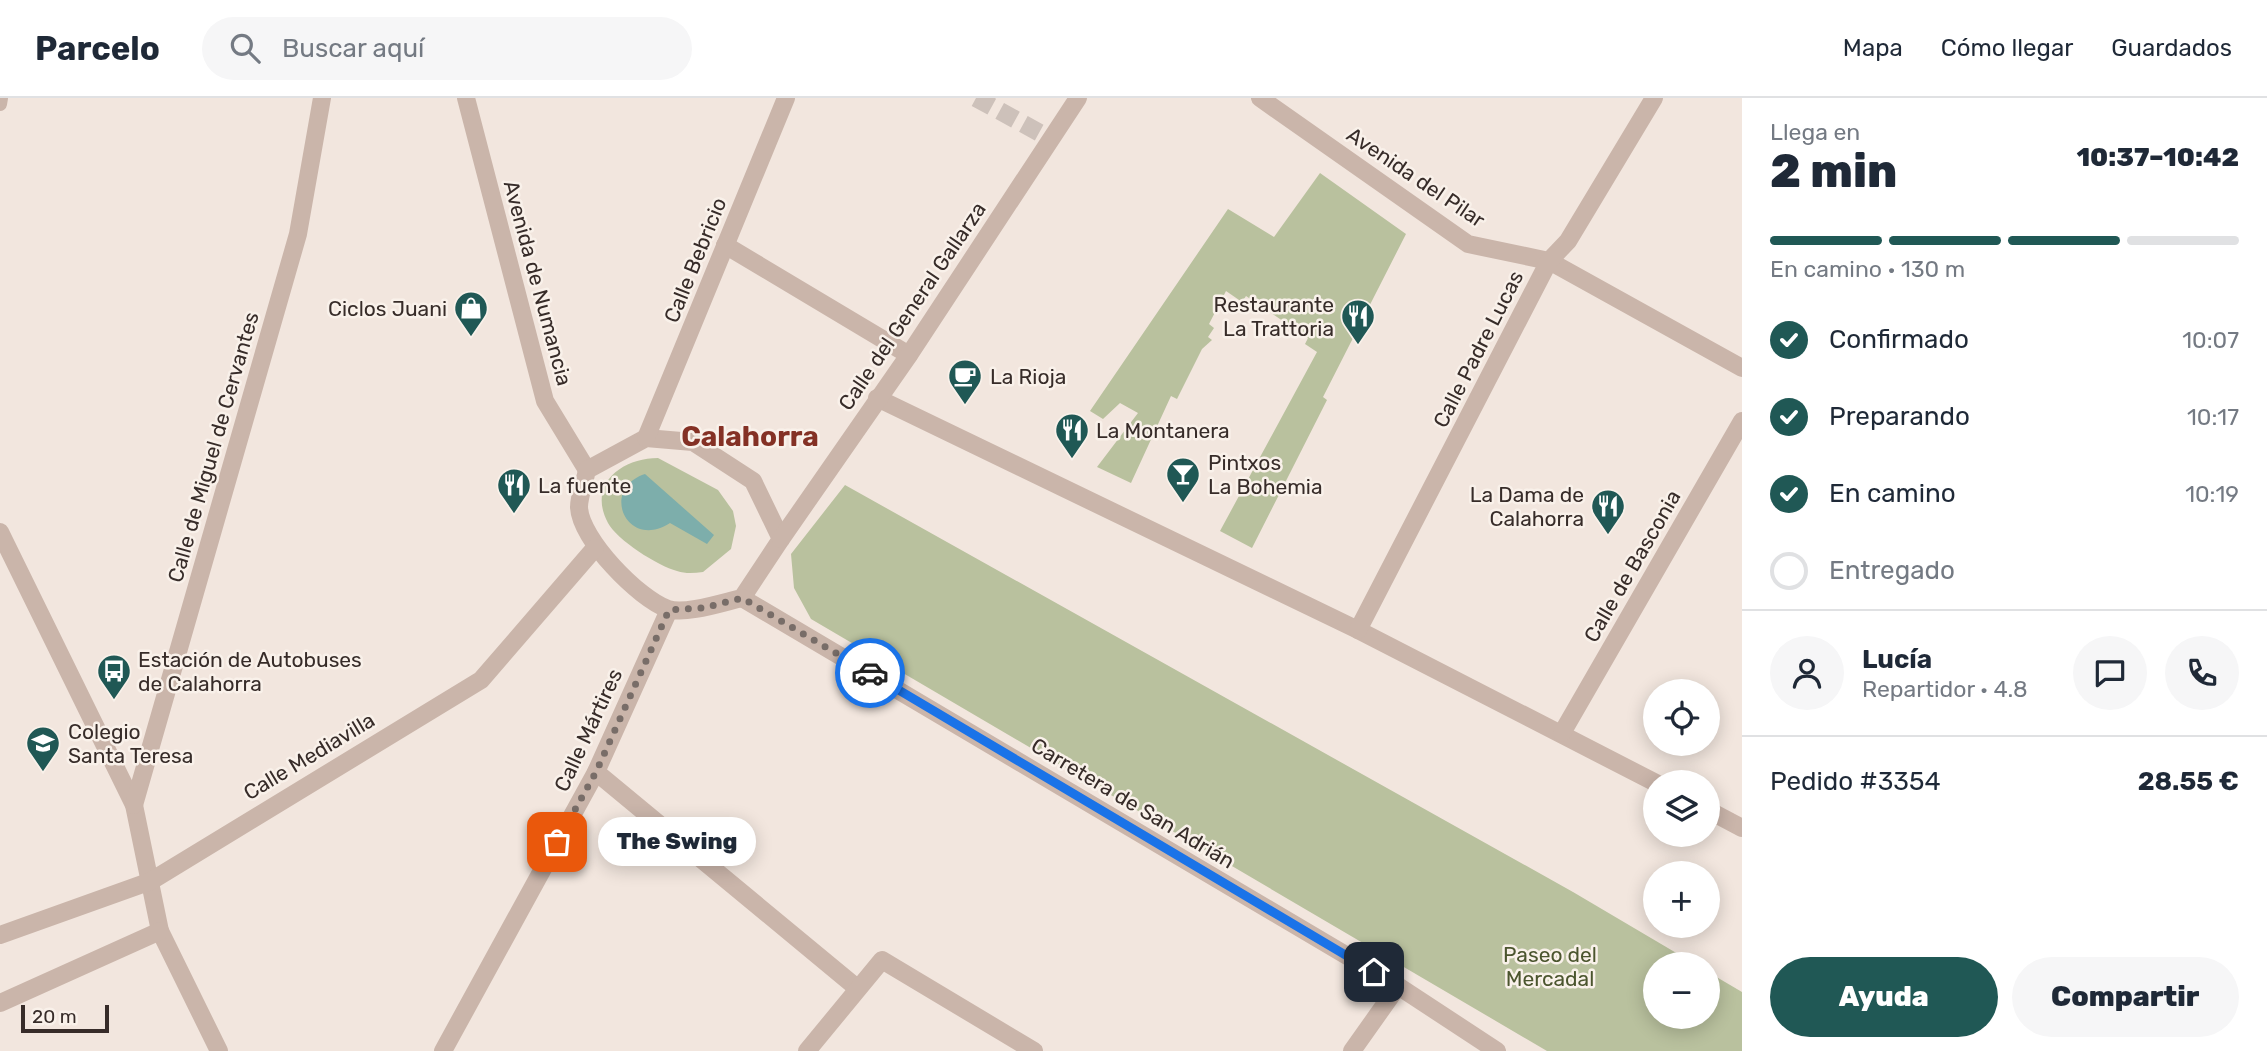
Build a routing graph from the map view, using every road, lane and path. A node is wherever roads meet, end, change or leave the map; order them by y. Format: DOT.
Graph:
graph roads {
  1 [pos="1,98"];
  2 [pos="322,98"];
  3 [pos="466,98"];
  4 [pos="786,98"];
  5 [pos="1078,98"];
  6 [pos="1260,98"];
  7 [pos="1654,98"];
  8 [pos="0,104"];
  9 [pos="726,245"];
  10 [pos="1549,261"];
  11 [pos="909,355"];
  12 [pos="1742,369"];
  13 [pos="877,398"];
  14 [pos="1742,421"];
  15 [pos="646,438"];
  16 [pos="587,470"];
  17 [pos="0,532"];
  18 [pos="781,539"];
  19 [pos="595,548"];
  20 [pos="742,598"];
  21 [pos="669,610"];
  22 [pos="1358,630"];
  23 [pos="1562,733"];
  24 [pos="596,772"];
  25 [pos="1643,775"];
  26 [pos="134,805"];
  27 [pos="1720,816"];
  28 [pos="1742,828"];
  29 [pos="151,881"];
  30 [pos="160,931"];
  31 [pos="0,934"];
  32 [pos="1398,986"];
  33 [pos="857,988"];
  34 [pos="0,1003"];
  35 [pos="219,1051"];
  36 [pos="443,1051"];
  37 [pos="807,1051"];
  38 [pos="1034,1051"];
  39 [pos="1352,1051"];
  40 [pos="1497,1051"];
  1 -- 8 [label="lane"];
  2 -- 26 [label="street, Calle de Miguel de Cervantes"];
  3 -- 16 [label="street, Avenida de Numancia"];
  4 -- 9 [label="street, Calle Bebricio"];
  5 -- 11 [label="street, Calle del General Gallarza"];
  6 -- 10 [label="street, Avenida del Pilar"];
  7 -- 10 [label="street, Calle Padre Lucas"];
  9 -- 11 [label="street"];
  9 -- 15 [label="street, Calle Bebricio"];
  10 -- 12 [label="street, Avenida del Pilar"];
  10 -- 22 [label="street, Calle Padre Lucas"];
  11 -- 13 [label="street, Calle del General Gallarza"];
  13 -- 18 [label="street, Calle del General Gallarza"];
  13 -- 22 [label="street"];
  14 -- 23 [label="street, Calle de Basconia"];
  15 -- 16 [label="street"];
  15 -- 18 [label="street"];
  16 -- 19 [label="street"];
  17 -- 26 [label="street"];
  18 -- 20 [label="street"];
  19 -- 21 [label="street"];
  19 -- 29 [label="street, Calle Mediavilla"];
  20 -- 21 [label="street"];
  20 -- 32 [label="street, Carretera de San Adrián"];
  21 -- 24 [label="street, Calle Mártires"];
  22 -- 23 [label="street"];
  23 -- 25 [label="street"];
  24 -- 33 [label="street"];
  24 -- 36 [label="street, Calle Mártires"];
  26 -- 29 [label="street"];
  27 -- 28 [label="street"];
  29 -- 30 [label="street"];
  29 -- 31 [label="street, Calle Mediavilla"];
  30 -- 34 [label="street"];
  30 -- 35 [label="street"];
  32 -- 39 [label="street"];
  32 -- 40 [label="street, Carretera de San Adrián"];
  33 -- 37 [label="street"];
  33 -- 38 [label="street"];
}
